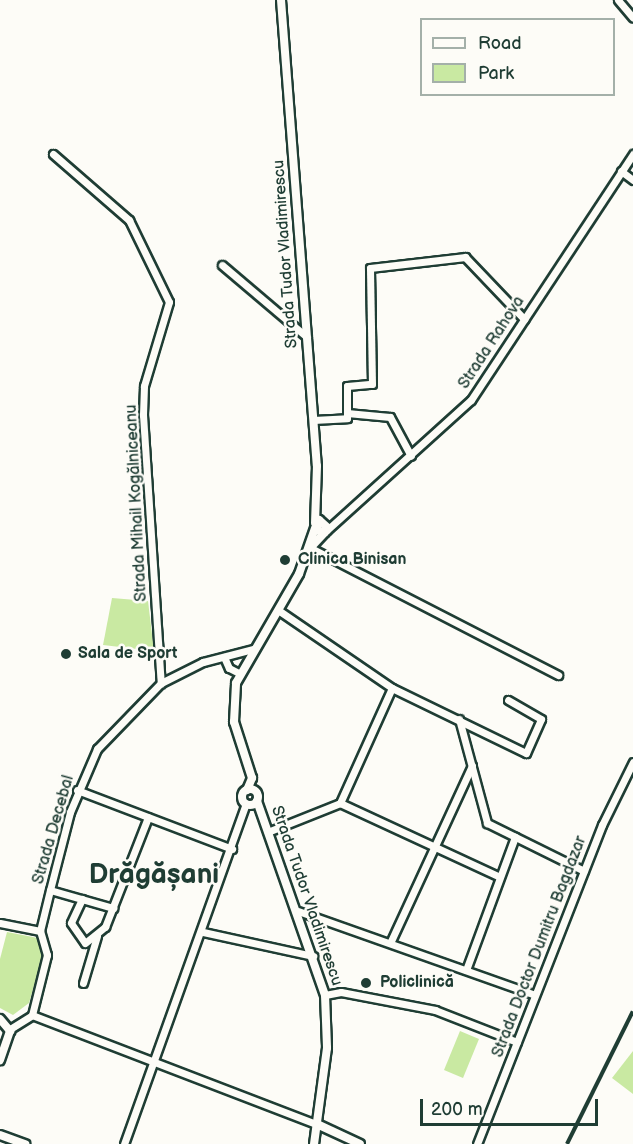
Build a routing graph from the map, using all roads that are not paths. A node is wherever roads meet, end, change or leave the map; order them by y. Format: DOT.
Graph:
graph roads {
  1 [pos="279,0"];
  2 [pos="618,0"];
  3 [pos="633,18"];
  4 [pos="52,154"];
  5 [pos="633,154"];
  6 [pos="621,171"];
  7 [pos="633,180"];
  8 [pos="222,264"];
  9 [pos="524,319"];
  10 [pos="307,337"];
  11 [pos="346,413"];
  12 [pos="313,420"];
  13 [pos="411,456"];
  14 [pos="322,526"];
  15 [pos="312,547"];
  16 [pos="278,610"];
  17 [pos="253,649"];
  18 [pos="224,657"];
  19 [pos="239,673"];
  20 [pos="558,675"];
  21 [pos="161,683"];
  22 [pos="392,688"];
  23 [pos="508,700"];
  24 [pos="459,719"];
  25 [pos="633,762"];
  26 [pos="472,766"];
  27 [pos="77,790"];
  28 [pos="253,794"];
  29 [pos="246,803"];
  30 [pos="340,803"];
  31 [pos="148,817"];
  32 [pos="270,831"];
  33 [pos="515,837"];
  34 [pos="434,848"];
  35 [pos="232,849"];
  36 [pos="584,871"];
  37 [pos="500,877"];
  38 [pos="50,890"];
  39 [pos="82,899"];
  40 [pos="113,908"];
  41 [pos="298,911"];
  42 [pos="0,923"];
  43 [pos="40,931"];
  44 [pos="203,932"];
  45 [pos="97,936"];
  46 [pos="391,941"];
  47 [pos="313,956"];
  48 [pos="466,969"];
  49 [pos="83,983"];
  50 [pos="325,994"];
  51 [pos="535,995"];
  52 [pos="32,1015"];
  53 [pos="0,1019"];
  54 [pos="10,1029"];
  55 [pos="517,1042"];
  56 [pos="0,1060"];
  57 [pos="156,1062"];
  58 [pos="319,1125"];
  59 [pos="0,1135"];
  60 [pos="26,1144"];
  61 [pos="124,1144"];
  62 [pos="314,1144"];
  63 [pos="360,1144"];
  64 [pos="477,1144"];
  1 -- 10 [label="main road, Strada Tudor Vladimirescu"];
  2 -- 3 [label="street"];
  4 -- 21 [label="street, Strada Mihail Kogălniceanu"];
  5 -- 6 [label="street, Strada Rahova"];
  6 -- 7 [label="street"];
  6 -- 9 [label="street, Strada Rahova"];
  8 -- 10 [label="street"];
  9 -- 11 [label="street"];
  9 -- 13 [label="street, Strada Rahova"];
  10 -- 12 [label="main road, Strada Tudor Vladimirescu"];
  11 -- 12 [label="street"];
  11 -- 13 [label="street"];
  12 -- 14 [label="main road, Strada Tudor Vladimirescu"];
  13 -- 14 [label="street, Strada Rahova"];
  14 -- 15 [label="main road, Strada Tudor Vladimirescu"];
  15 -- 16 [label="main road, Strada Tudor Vladimirescu"];
  15 -- 20 [label="street"];
  16 -- 17 [label="main road, Strada Tudor Vladimirescu"];
  16 -- 22 [label="street"];
  17 -- 18 [label="street, Strada Decebal"];
  17 -- 19 [label="main road, Strada Tudor Vladimirescu"];
  18 -- 19 [label="street"];
  18 -- 21 [label="street, Strada Decebal"];
  19 -- 28 [label="main road, Strada Tudor Vladimirescu"];
  21 -- 27 [label="street, Strada Decebal"];
  22 -- 24 [label="street"];
  22 -- 30 [label="street"];
  23 -- 24 [label="street"];
  24 -- 26 [label="street"];
  25 -- 36 [label="street, Strada Doctor Dumitru Bagdazar"];
  26 -- 33 [label="street"];
  26 -- 34 [label="street"];
  27 -- 31 [label="street"];
  27 -- 38 [label="street, Strada Decebal"];
  28 -- 29 [label="main road, Strada Tudor Vladimirescu"];
  28 -- 29 [label="main road, Strada Tudor Vladimirescu"];
  28 -- 32 [label="main road, Strada Tudor Vladimirescu"];
  29 -- 35 [label="street"];
  30 -- 32 [label="street"];
  30 -- 34 [label="street"];
  31 -- 35 [label="street"];
  31 -- 40 [label="street"];
  32 -- 41 [label="main road, Strada Tudor Vladimirescu"];
  33 -- 36 [label="street"];
  33 -- 37 [label="street"];
  34 -- 37 [label="street"];
  34 -- 46 [label="street"];
  35 -- 44 [label="street"];
  36 -- 51 [label="street, Strada Doctor Dumitru Bagdazar"];
  37 -- 48 [label="street"];
  38 -- 39 [label="street"];
  38 -- 43 [label="street, Strada Decebal"];
  39 -- 40 [label="street"];
  39 -- 45 [label="street"];
  40 -- 45 [label="street"];
  41 -- 46 [label="street"];
  41 -- 47 [label="main road, Strada Tudor Vladimirescu"];
  42 -- 43 [label="street"];
  43 -- 52 [label="street"];
  44 -- 47 [label="street"];
  44 -- 57 [label="street"];
  45 -- 49 [label="street"];
  46 -- 48 [label="street"];
  47 -- 50 [label="main road, Strada Tudor Vladimirescu"];
  48 -- 51 [label="street"];
  50 -- 55 [label="street"];
  50 -- 58 [label="main road, Strada Tudor Vladimirescu"];
  51 -- 55 [label="street, Strada Doctor Dumitru Bagdazar"];
  52 -- 54 [label="street"];
  52 -- 57 [label="street"];
  53 -- 54 [label="main road"];
  54 -- 56 [label="main road"];
  55 -- 64 [label="street, Strada Doctor Dumitru Bagdazar"];
  57 -- 58 [label="street"];
  57 -- 61 [label="street"];
  58 -- 62 [label="main road, Strada Tudor Vladimirescu"];
  58 -- 63 [label="main road"];
  59 -- 60 [label="main road"];
}
